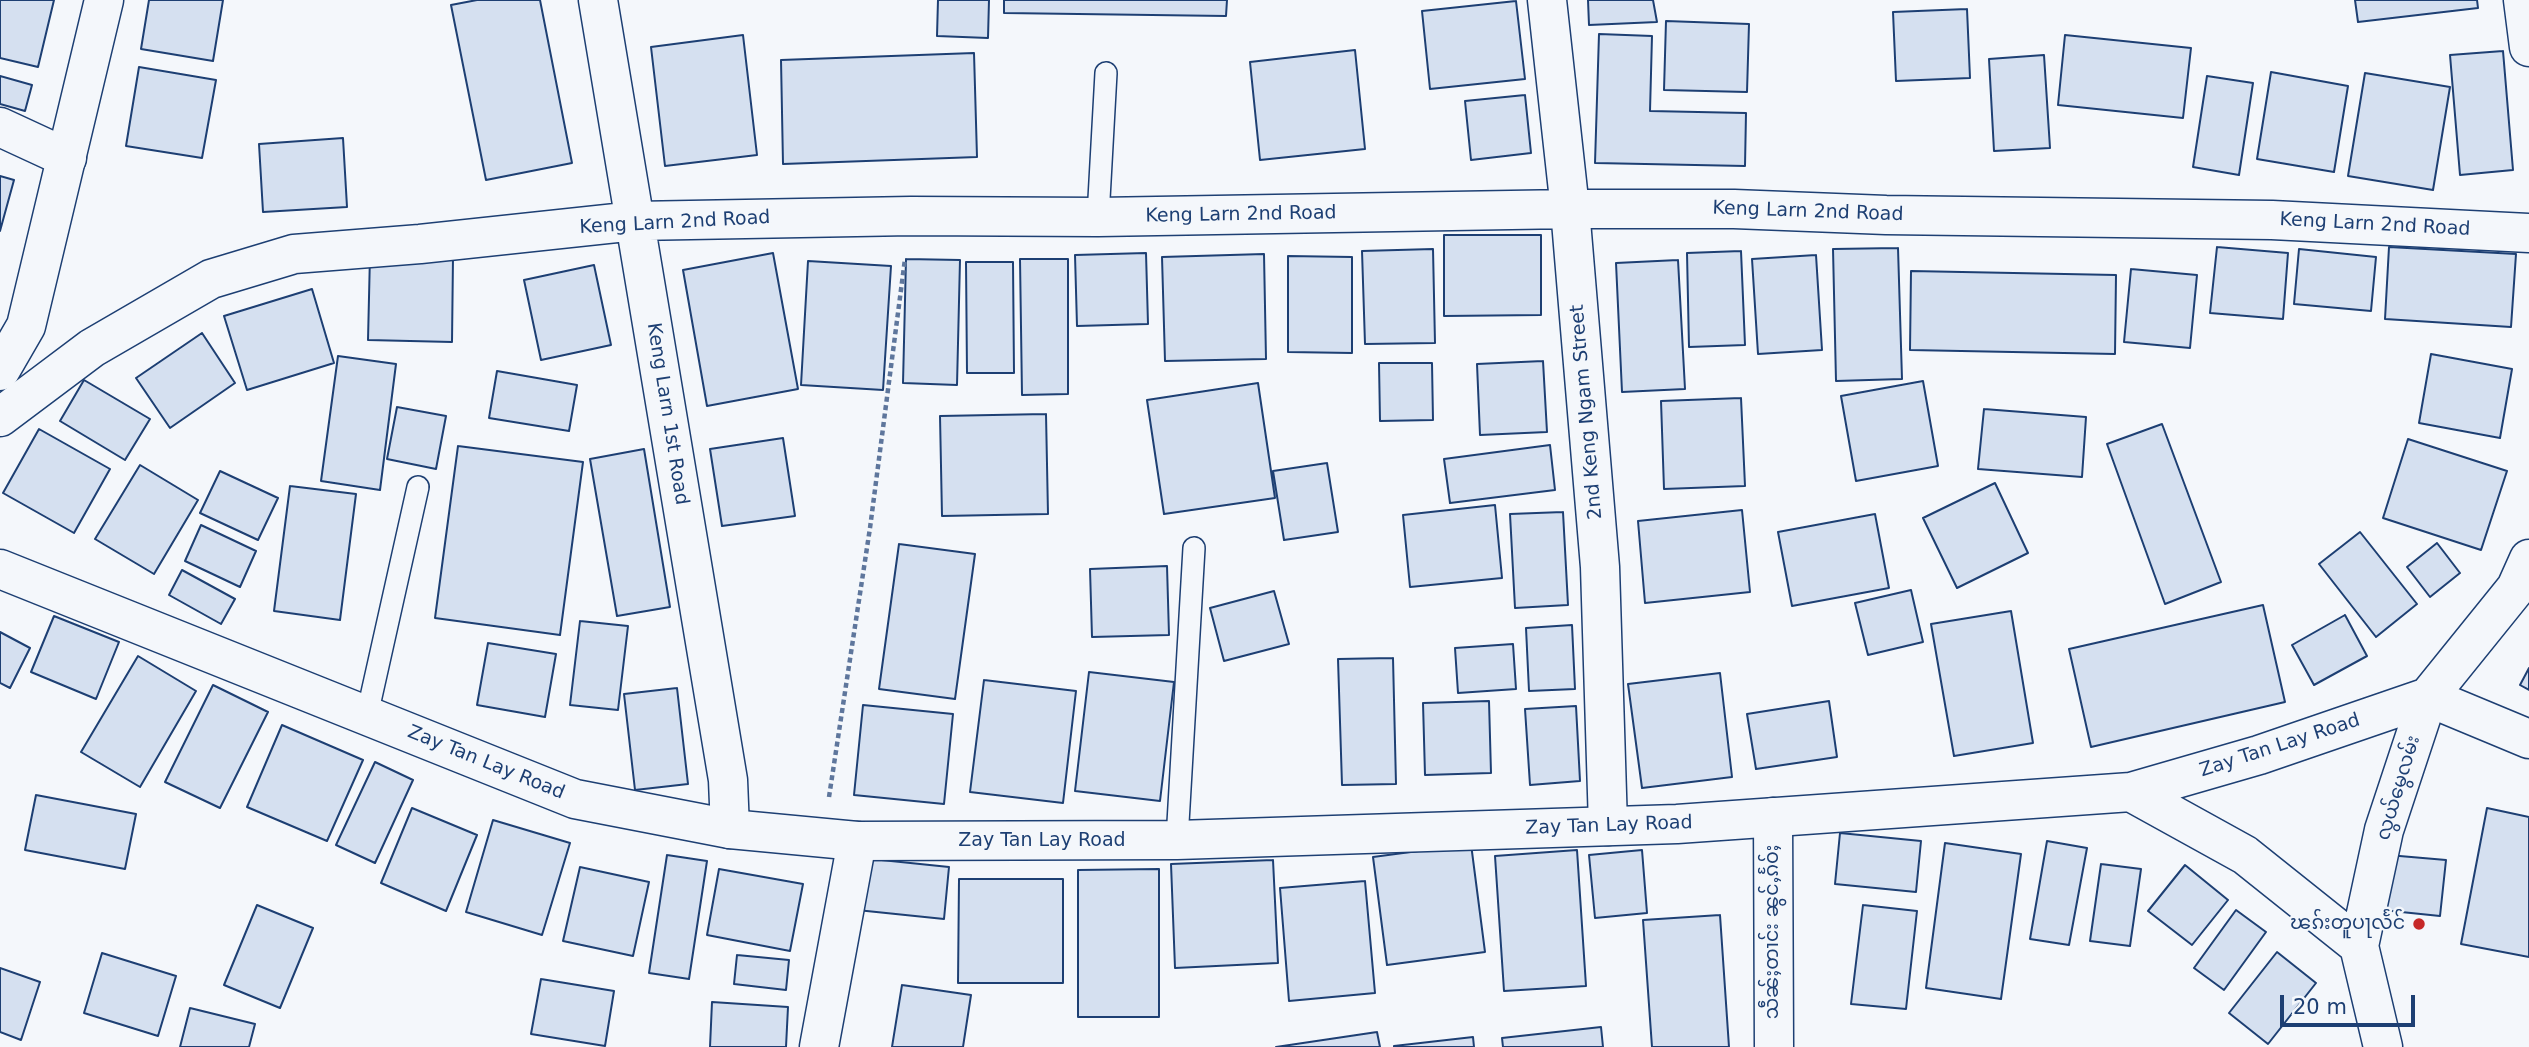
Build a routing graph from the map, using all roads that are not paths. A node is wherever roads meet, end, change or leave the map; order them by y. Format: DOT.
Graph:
graph roads {
  1 [pos="104,0"];
  2 [pos="598,0"];
  3 [pos="1547,0"];
  4 [pos="2524,0"];
  5 [pos="2529,47"];
  6 [pos="1106,73"];
  7 [pos="0,127"];
  8 [pos="67,158"];
  9 [pos="1570,209"];
  10 [pos="1098,217"];
  11 [pos="635,221"];
  12 [pos="2529,233"];
  13 [pos="0,372"];
  14 [pos="0,417"];
  15 [pos="418,487"];
  16 [pos="1195,548"];
  17 [pos="2529,559"];
  18 [pos="0,569"];
  19 [pos="2428,697"];
  20 [pos="367,715"];
  21 [pos="2529,739"];
  22 [pos="2131,792"];
  23 [pos="1773,817"];
  24 [pos="1608,826"];
  25 [pos="730,829"];
  26 [pos="840,839"];
  27 [pos="1177,841"];
  28 [pos="2359,946"];
  29 [pos="819,1047"];
  30 [pos="1774,1047"];
  31 [pos="2383,1047"];
  1 -- 8 [label="main road"];
  2 -- 11 [label="main road, Keng Larn 1st Road"];
  3 -- 9 [label="main road, 2nd Keng Ngam Street"];
  4 -- 5 [label="main road"];
  6 -- 10 [label="lane"];
  7 -- 8 [label="main road"];
  8 -- 13 [label="main road"];
  9 -- 10 [label="main road, Keng Larn 2nd Road"];
  9 -- 12 [label="main road, Keng Larn 2nd Road"];
  9 -- 24 [label="main road, 2nd Keng Ngam Street"];
  10 -- 11 [label="main road, Keng Larn 2nd Road"];
  11 -- 14 [label="main road, Keng Larn 2nd Road"];
  11 -- 25 [label="main road, Keng Larn 1st Road"];
  15 -- 20 [label="lane"];
  16 -- 27 [label="lane"];
  17 -- 19 [label="main road, လွယ်မွေလမ်း"];
  18 -- 20 [label="main road, Zay Tan Lay Road"];
  19 -- 21 [label="main road"];
  19 -- 22 [label="main road, Zay Tan Lay Road"];
  19 -- 28 [label="main road, လွယ်မွေလမ်း"];
  20 -- 25 [label="main road, Zay Tan Lay Road"];
  22 -- 23 [label="main road, Zay Tan Lay Road"];
  22 -- 28 [label="main road"];
  23 -- 24 [label="main road, Zay Tan Lay Road"];
  23 -- 30 [label="main road, သဵၼ်ႈတၢင်း ၼွင်ႇၵႅဝ်ႈ"];
  24 -- 27 [label="main road, Zay Tan Lay Road"];
  25 -- 26 [label="main road, Zay Tan Lay Road"];
  26 -- 27 [label="main road, Zay Tan Lay Road"];
  26 -- 29 [label="main road"];
  28 -- 31 [label="main road, လွယ်မွေလမ်း"];
}
